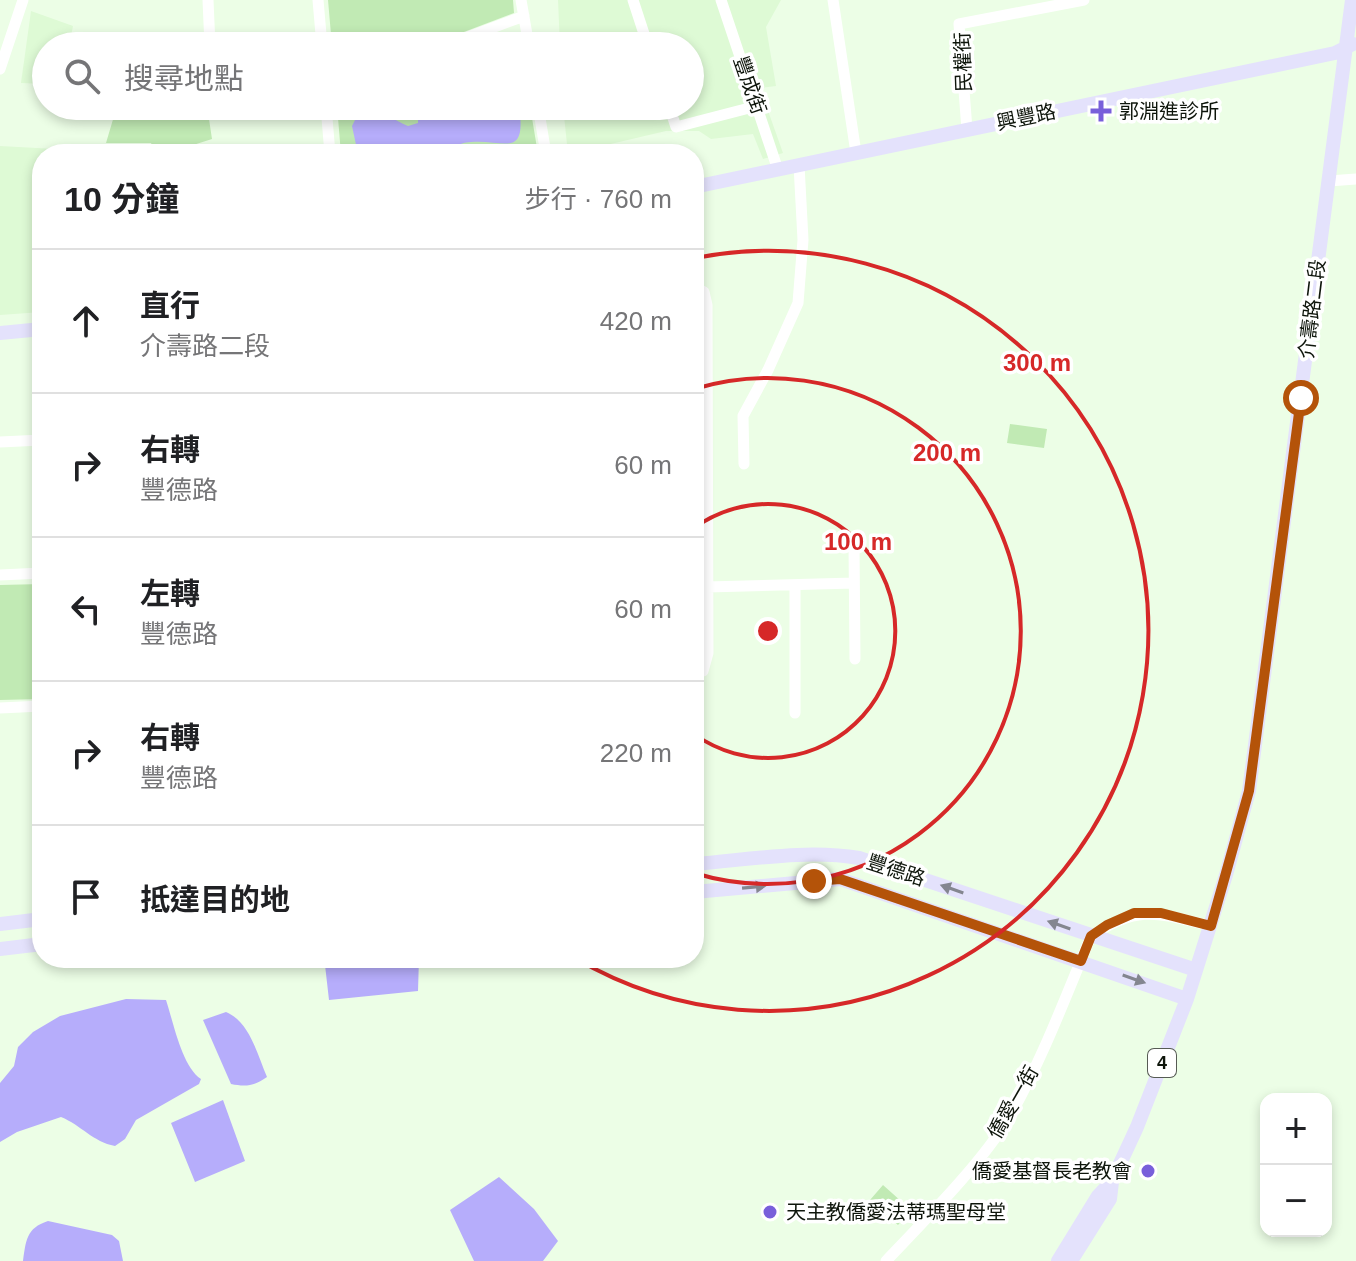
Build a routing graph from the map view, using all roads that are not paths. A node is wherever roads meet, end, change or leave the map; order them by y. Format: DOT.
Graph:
graph roads {
  1 [pos="23,0"];
  2 [pos="208,0"];
  3 [pos="318,0"];
  4 [pos="521,0"];
  5 [pos="633,0"];
  6 [pos="721,0"];
  7 [pos="833,0"];
  8 [pos="1084,0"];
  9 [pos="1352,0"];
  10 [pos="524,16"];
  11 [pos="209,32"];
  12 [pos="321,32"];
  13 [pos="481,32"];
  14 [pos="527,32"];
  15 [pos="643,32"];
  16 [pos="1352,45"];
  17 [pos="0,69"];
  18 [pos="757,106"];
  19 [pos="327,120"];
  20 [pos="540,120"];
  21 [pos="674,120"];
  22 [pos="703,120"];
  23 [pos="704,120"];
  24 [pos="967,130"];
  25 [pos="329,144"];
  26 [pos="544,144"];
  27 [pos="856,153"];
  28 [pos="799,165"];
  29 [pos="778,170"];
  30 [pos="1356,179"];
  31 [pos="1329,181"];
  32 [pos="704,185"];
  33 [pos="704,292"];
  34 [pos="32,330"];
  35 [pos="0,333"];
  36 [pos="32,440"];
  37 [pos="0,442"];
  38 [pos="744,464"];
  39 [pos="854,545"];
  40 [pos="32,573"];
  41 [pos="0,575"];
  42 [pos="854,583"];
  43 [pos="795,585"];
  44 [pos="707,587"];
  45 [pos="855,659"];
  46 [pos="704,661"];
  47 [pos="32,706"];
  48 [pos="0,708"];
  49 [pos="795,713"];
  50 [pos="704,863"];
  51 [pos="704,891"];
  52 [pos="32,920"];
  53 [pos="0,924"];
  54 [pos="1211,926"];
  55 [pos="1091,936"];
  56 [pos="32,945"];
  57 [pos="0,949"];
  58 [pos="1081,961"];
  59 [pos="1196,970"];
  60 [pos="1187,999"];
  61 [pos="1112,1181"];
  62 [pos="886,1261"];
  63 [pos="1058,1261"];
  64 [pos="1071,1261"];
  1 -- 17 [label="street"];
  2 -- 11 [label="street"];
  3 -- 12 [label="street"];
  4 -- 10 [label="street"];
  5 -- 15 [label="street"];
  6 -- 18 [label="street, 豐成街"];
  7 -- 27 [label="street"];
  8 -- 24 [label="street, 民權街"];
  9 -- 16 [label="main road, 介壽路二段 / 4"];
  10 -- 13 [label="street"];
  10 -- 14 [label="street"];
  16 -- 24 [label="main road, 興豐路"];
  16 -- 31 [label="main road, 介壽路二段 / 4"];
  18 -- 23 [label="street"];
  18 -- 29 [label="street, 豐成街"];
  19 -- 25 [label="street"];
  20 -- 26 [label="street"];
  21 -- 22 [label="street"];
  24 -- 27 [label="main road, 興豐路"];
  27 -- 28 [label="main road, 興豐路"];
  28 -- 29 [label="main road, 興豐路"];
  28 -- 38 [label="street"];
  29 -- 32 [label="main road, 興豐路"];
  30 -- 31 [label="street"];
  31 -- 54 [label="main road, 介壽路二段 / 4"];
  33 -- 44 [label="street"];
  34 -- 35 [label="main road"];
  36 -- 37 [label="street"];
  39 -- 42 [label="street"];
  40 -- 41 [label="street"];
  42 -- 43 [label="street"];
  42 -- 45 [label="street"];
  43 -- 44 [label="street"];
  43 -- 49 [label="street"];
  44 -- 46 [label="street"];
  47 -- 48 [label="street"];
  55 -- 50 [label="main road, 豐德路, one-way"];
  51 -- 58 [label="main road, 豐德路, one-way"];
  52 -- 53 [label="main road"];
  54 -- 55 [label="street"];
  54 -- 59 [label="main road, 介壽路二段 / 4"];
  55 -- 58 [label="street"];
  55 -- 59 [label="main road, 豐德路"];
  56 -- 57 [label="main road"];
  58 -- 60 [label="main road, 豐德路, one-way"];
  58 -- 62 [label="street, 僑愛一街"];
  59 -- 60 [label="main road, 介壽路二段 / 4"];
  60 -- 61 [label="main road, 介壽路二段 / 4"];
  61 -- 63 [label="main road, 4"];
  61 -- 64 [label="main road, 4"];
}
